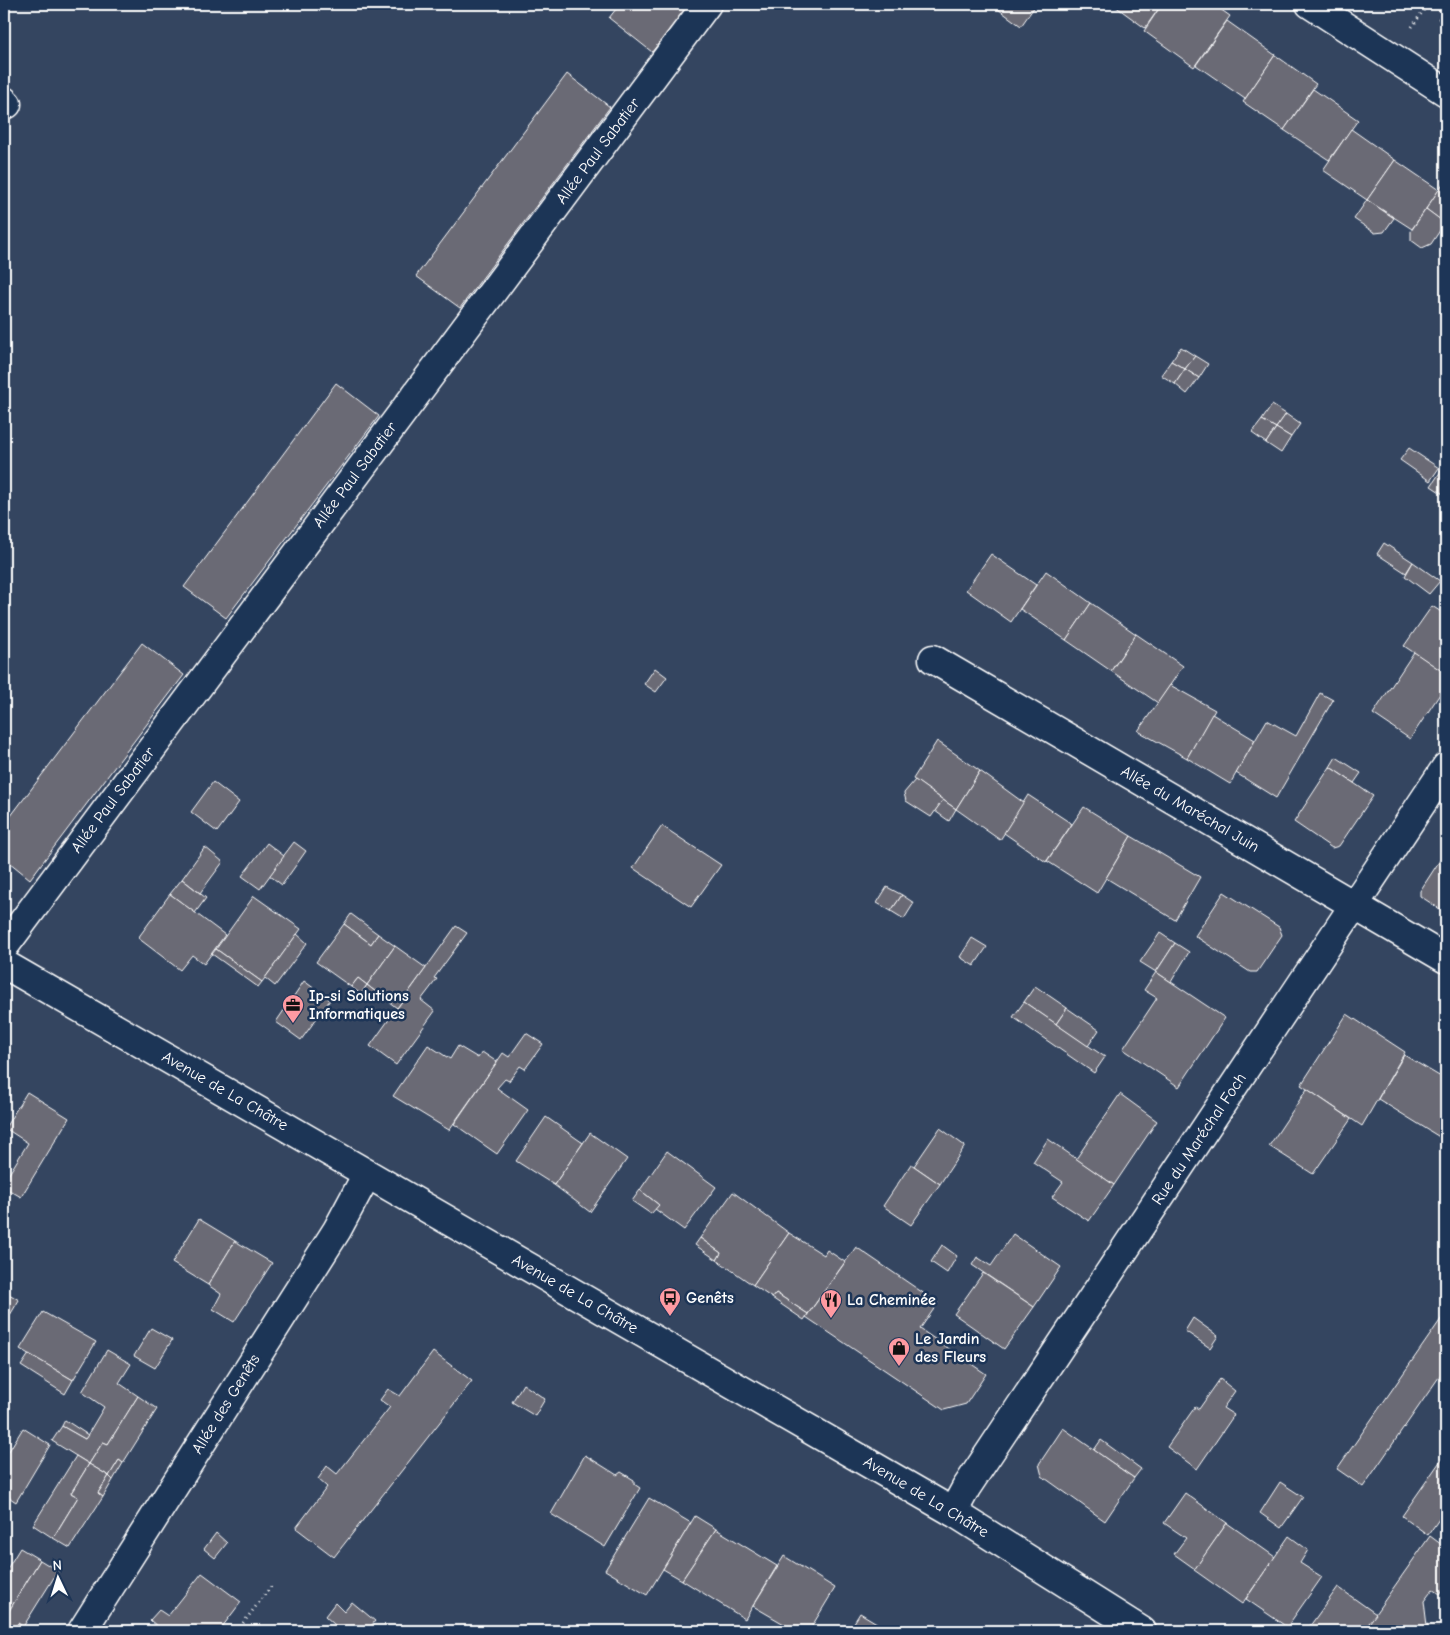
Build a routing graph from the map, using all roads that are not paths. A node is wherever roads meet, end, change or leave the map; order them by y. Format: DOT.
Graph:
graph roads {
  1 [pos="707,4"];
  2 [pos="1310,4"];
  3 [pos="1446,92"];
  4 [pos="933,659"];
  5 [pos="1446,767"];
  6 [pos="1355,905"];
  7 [pos="4,947"];
  8 [pos="1446,959"];
  9 [pos="4,964"];
  10 [pos="367,1174"];
  11 [pos="953,1512"];
  12 [pos="82,1631"];
  13 [pos="1142,1631"];
  1 -- 7 [label="street, Allée Paul Sabatier"];
  2 -- 3 [label="street"];
  4 -- 6 [label="street, Allée du Maréchal Juin"];
  5 -- 6 [label="street, Rue du Maréchal Foch"];
  6 -- 8 [label="street, Allée du Maréchal Juin"];
  6 -- 11 [label="street, Rue du Maréchal Foch"];
  9 -- 10 [label="street, Avenue de La Châtre"];
  10 -- 11 [label="street, Avenue de La Châtre"];
  10 -- 12 [label="street, Allée des Genêts"];
  11 -- 13 [label="street, Avenue de La Châtre"];
}
